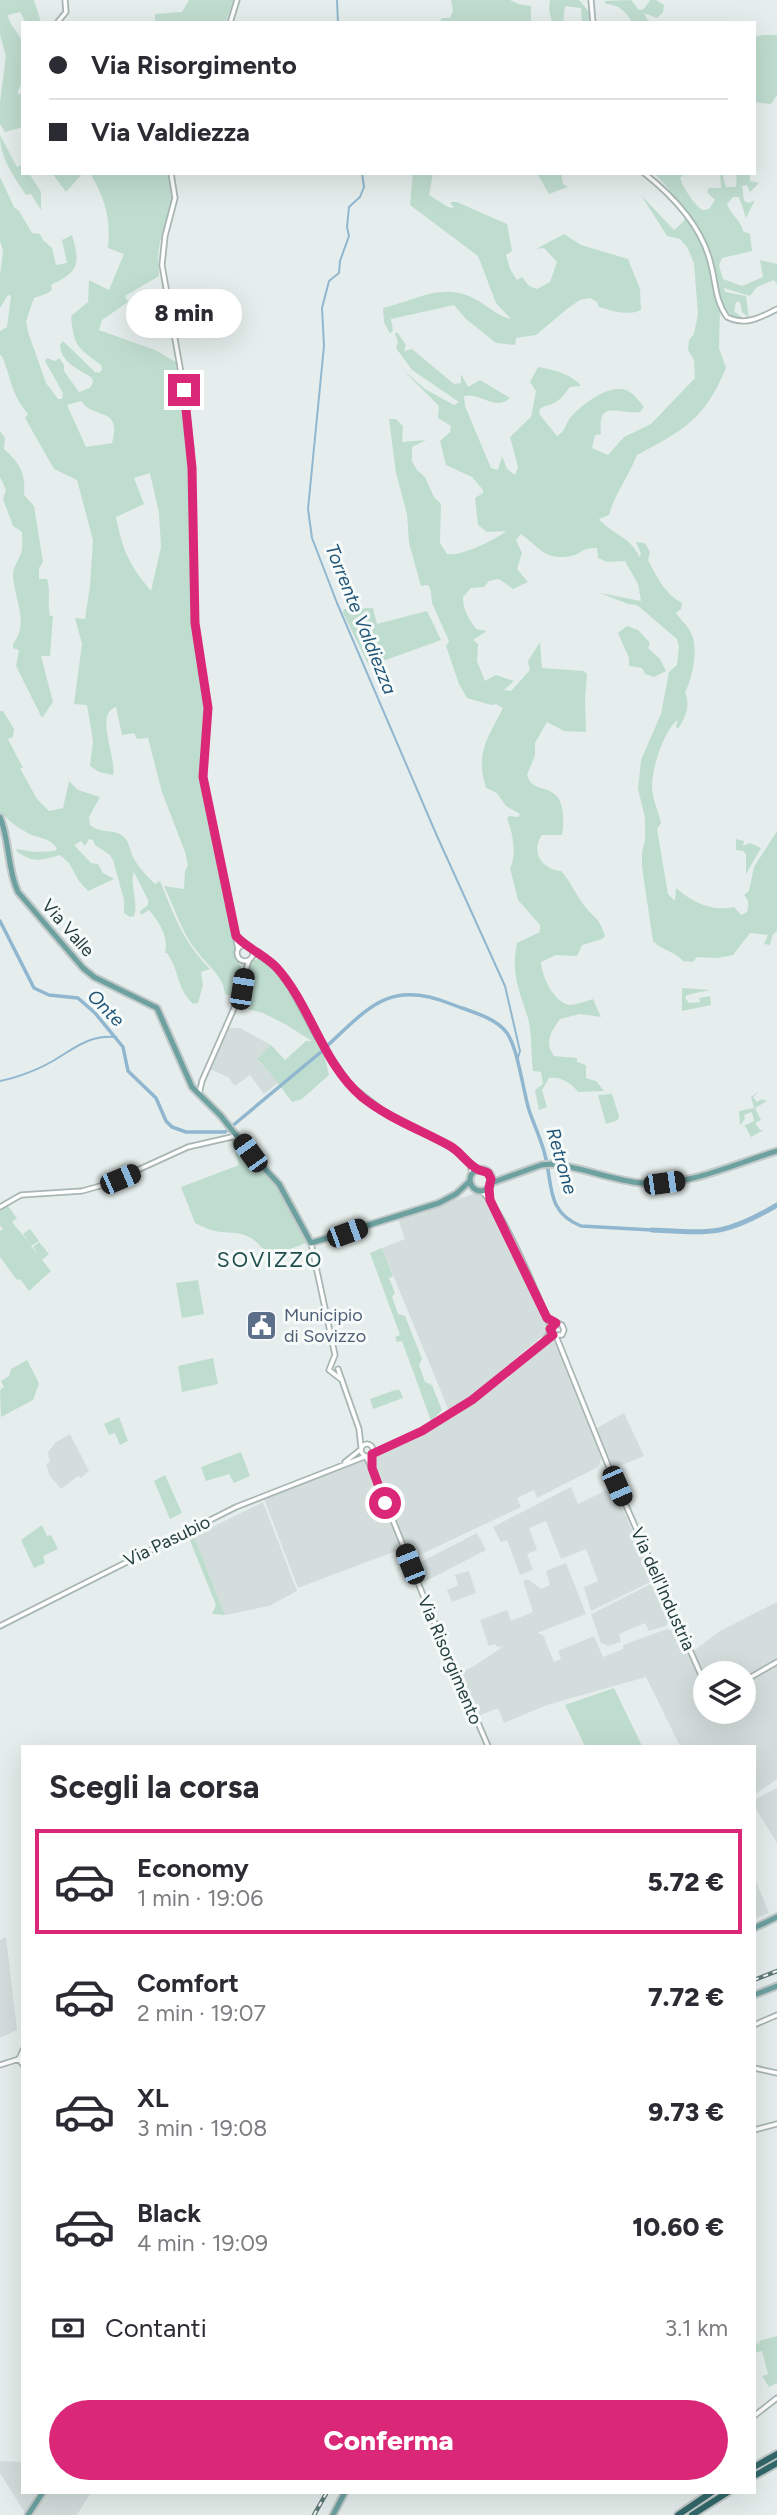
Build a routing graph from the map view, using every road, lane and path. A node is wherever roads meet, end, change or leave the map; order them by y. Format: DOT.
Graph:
graph roads {
  1 [pos="65,0"];
  2 [pos="237,0"];
  3 [pos="591,0"];
  4 [pos="58,21"];
  5 [pos="231,21"];
  6 [pos="593,21"];
  7 [pos="171,175"];
  8 [pos="646,175"];
  9 [pos="777,309"];
  10 [pos="0,817"];
  11 [pos="236,936"];
  12 [pos="246,945"];
  13 [pos="238,949"];
  14 [pos="253,951"];
  15 [pos="240,958"];
  16 [pos="250,958"];
  17 [pos="267,959"];
  18 [pos="244,972"];
  19 [pos="199,1094"];
  20 [pos="234,1131"];
  21 [pos="777,1151"];
  22 [pos="469,1162"];
  23 [pos="478,1170"];
  24 [pos="472,1174"];
  25 [pos="470,1181"];
  26 [pos="490,1182"];
  27 [pos="477,1190"];
  28 [pos="456,1194"];
  29 [pos="490,1200"];
  30 [pos="0,1207"];
  31 [pos="311,1243"];
  32 [pos="547,1318"];
  33 [pos="556,1323"];
  34 [pos="553,1333"];
  35 [pos="562,1335"];
  36 [pos="561,1347"];
  37 [pos="361,1435"];
  38 [pos="395,1443"];
  39 [pos="367,1444"];
  40 [pos="372,1447"];
  41 [pos="361,1448"];
  42 [pos="368,1456"];
  43 [pos="340,1466"];
  44 [pos="0,1626"];
  45 [pos="696,1661"];
  46 [pos="777,1662"];
  47 [pos="756,1674"];
  48 [pos="487,1745"];
  49 [pos="777,1917"];
  50 [pos="756,1927"];
  51 [pos="777,1986"];
  52 [pos="756,1994"];
  53 [pos="777,2015"];
  54 [pos="756,2024"];
  55 [pos="21,2054"];
  56 [pos="19,2059"];
  57 [pos="21,2062"];
  58 [pos="0,2065"];
  59 [pos="756,2068"];
  60 [pos="777,2073"];
  61 [pos="777,2124"];
  62 [pos="756,2129"];
  63 [pos="777,2398"];
  64 [pos="756,2414"];
  65 [pos="777,2454"];
  66 [pos="777,2463"];
  67 [pos="756,2466"];
  68 [pos="756,2475"];
  69 [pos="42,2494"];
  70 [pos="344,2494"];
  71 [pos="709,2494"];
  72 [pos="725,2494"];
  73 [pos="28,2515"];
  74 [pos="333,2515"];
  75 [pos="678,2515"];
  76 [pos="692,2515"];
  1 -- 4 [label="street"];
  2 -- 5 [label="street"];
  3 -- 6 [label="street"];
  7 -- 11 [label="street"];
  8 -- 9 [label="street"];
  10 -- 19 [label="main road, Via Valle"];
  11 -- 12 [label="street"];
  11 -- 13 [label="street"];
  12 -- 13 [label="street"];
  12 -- 14 [label="street"];
  13 -- 15 [label="street"];
  14 -- 16 [label="street"];
  14 -- 17 [label="street"];
  15 -- 16 [label="street"];
  15 -- 18 [label="street"];
  16 -- 17 [label="street"];
  16 -- 18 [label="street"];
  17 -- 22 [label="street"];
  18 -- 19 [label="street"];
  19 -- 20 [label="main road, Via Valle"];
  20 -- 30 [label="street"];
  20 -- 31 [label="main road, Via Valle"];
  21 -- 26 [label="main road"];
  22 -- 23 [label="street"];
  22 -- 24 [label="street"];
  23 -- 24 [label="main road"];
  23 -- 26 [label="main road"];
  24 -- 25 [label="main road"];
  25 -- 27 [label="main road"];
  25 -- 28 [label="main road"];
  26 -- 27 [label="main road"];
  26 -- 29 [label="street"];
  27 -- 28 [label="main road"];
  27 -- 29 [label="street"];
  28 -- 31 [label="main road"];
  29 -- 32 [label="street, Via dell'Industria"];
  31 -- 37 [label="street"];
  32 -- 33 [label="street"];
  32 -- 34 [label="street, Via dell'Industria"];
  33 -- 34 [label="street"];
  33 -- 35 [label="street"];
  34 -- 35 [label="street"];
  34 -- 36 [label="street, Via dell'Industria"];
  34 -- 38 [label="street"];
  35 -- 36 [label="street, Via dell'Industria"];
  36 -- 45 [label="street, Via dell'Industria"];
  37 -- 39 [label="street"];
  37 -- 41 [label="street"];
  38 -- 40 [label="street"];
  38 -- 42 [label="street, Via Pasubio"];
  39 -- 40 [label="street"];
  39 -- 41 [label="street"];
  40 -- 42 [label="street"];
  41 -- 42 [label="street"];
  41 -- 43 [label="street, Via Pasubio"];
  42 -- 43 [label="street, Via Pasubio"];
  42 -- 48 [label="street, Via Risorgimento"];
  43 -- 44 [label="street, Via Pasubio"];
  46 -- 47 [label="street"];
  49 -- 50 [label="main road"];
  51 -- 52 [label="main road"];
  53 -- 54 [label="street"];
  55 -- 56 [label="street"];
  56 -- 57 [label="street"];
  56 -- 58 [label="street"];
  59 -- 60 [label="street"];
  61 -- 62 [label="street"];
  63 -- 64 [label="street"];
  65 -- 67 [label="highway"];
  66 -- 68 [label="highway"];
  69 -- 73 [label="main road"];
  70 -- 74 [label="main road"];
  71 -- 75 [label="highway"];
  72 -- 76 [label="highway"];
}
